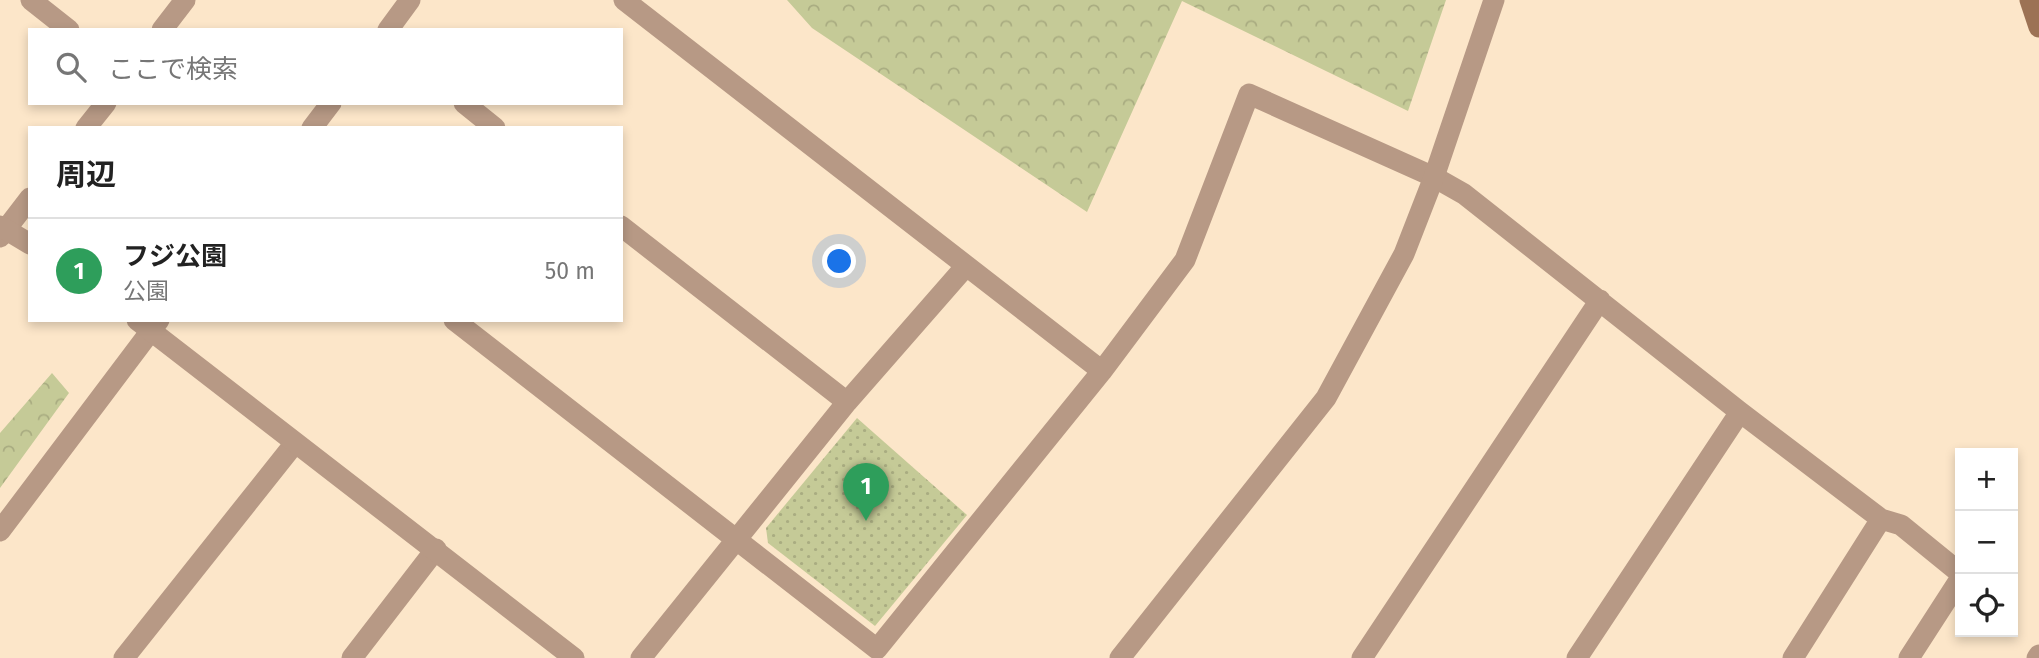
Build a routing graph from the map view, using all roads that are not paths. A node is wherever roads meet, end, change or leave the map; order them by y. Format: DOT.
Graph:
graph roads {
  1 [pos="30,0"];
  2 [pos="185,0"];
  3 [pos="410,0"];
  4 [pos="624,0"];
  5 [pos="1494,0"];
  6 [pos="2030,0"];
  7 [pos="2039,27"];
  8 [pos="66,28"];
  9 [pos="164,28"];
  10 [pos="389,28"];
  11 [pos="104,105"];
  12 [pos="329,105"];
  13 [pos="466,105"];
  14 [pos="88,126"];
  15 [pos="314,126"];
  16 [pos="493,126"];
  17 [pos="1434,177"];
  18 [pos="28,200"];
  19 [pos="623,228"];
  20 [pos="2,231"];
  21 [pos="28,243"];
  22 [pos="966,265"];
  23 [pos="1600,300"];
  24 [pos="457,322"];
  25 [pos="149,324"];
  26 [pos="1102,371"];
  27 [pos="847,402"];
  28 [pos="1740,412"];
  29 [pos="295,443"];
  30 [pos="1881,519"];
  31 [pos="0,531"];
  32 [pos="736,541"];
  33 [pos="436,549"];
  34 [pos="1955,569"];
  35 [pos="1955,587"];
  36 [pos="124,658"];
  37 [pos="352,658"];
  38 [pos="574,658"];
  39 [pos="641,658"];
  40 [pos="1120,658"];
  41 [pos="1362,658"];
  42 [pos="1577,658"];
  43 [pos="1793,658"];
  44 [pos="1909,658"];
  1 -- 8 [label="street"];
  2 -- 9 [label="street"];
  3 -- 10 [label="street"];
  4 -- 22 [label="street"];
  5 -- 17 [label="street"];
  6 -- 7 [label="main road"];
  11 -- 14 [label="street"];
  12 -- 15 [label="street"];
  13 -- 16 [label="street"];
  17 -- 23 [label="street"];
  17 -- 26 [label="street"];
  17 -- 40 [label="street"];
  18 -- 20 [label="street"];
  19 -- 27 [label="street"];
  20 -- 21 [label="street"];
  22 -- 26 [label="street"];
  22 -- 27 [label="street"];
  23 -- 28 [label="street"];
  23 -- 41 [label="street"];
  24 -- 32 [label="street"];
  25 -- 29 [label="street"];
  25 -- 31 [label="street"];
  26 -- 32 [label="street"];
  27 -- 32 [label="street"];
  28 -- 30 [label="street"];
  28 -- 42 [label="street"];
  29 -- 33 [label="street"];
  29 -- 36 [label="street"];
  30 -- 34 [label="street"];
  30 -- 43 [label="street"];
  32 -- 39 [label="street"];
  33 -- 37 [label="street"];
  33 -- 38 [label="street"];
  35 -- 44 [label="street"];
}
